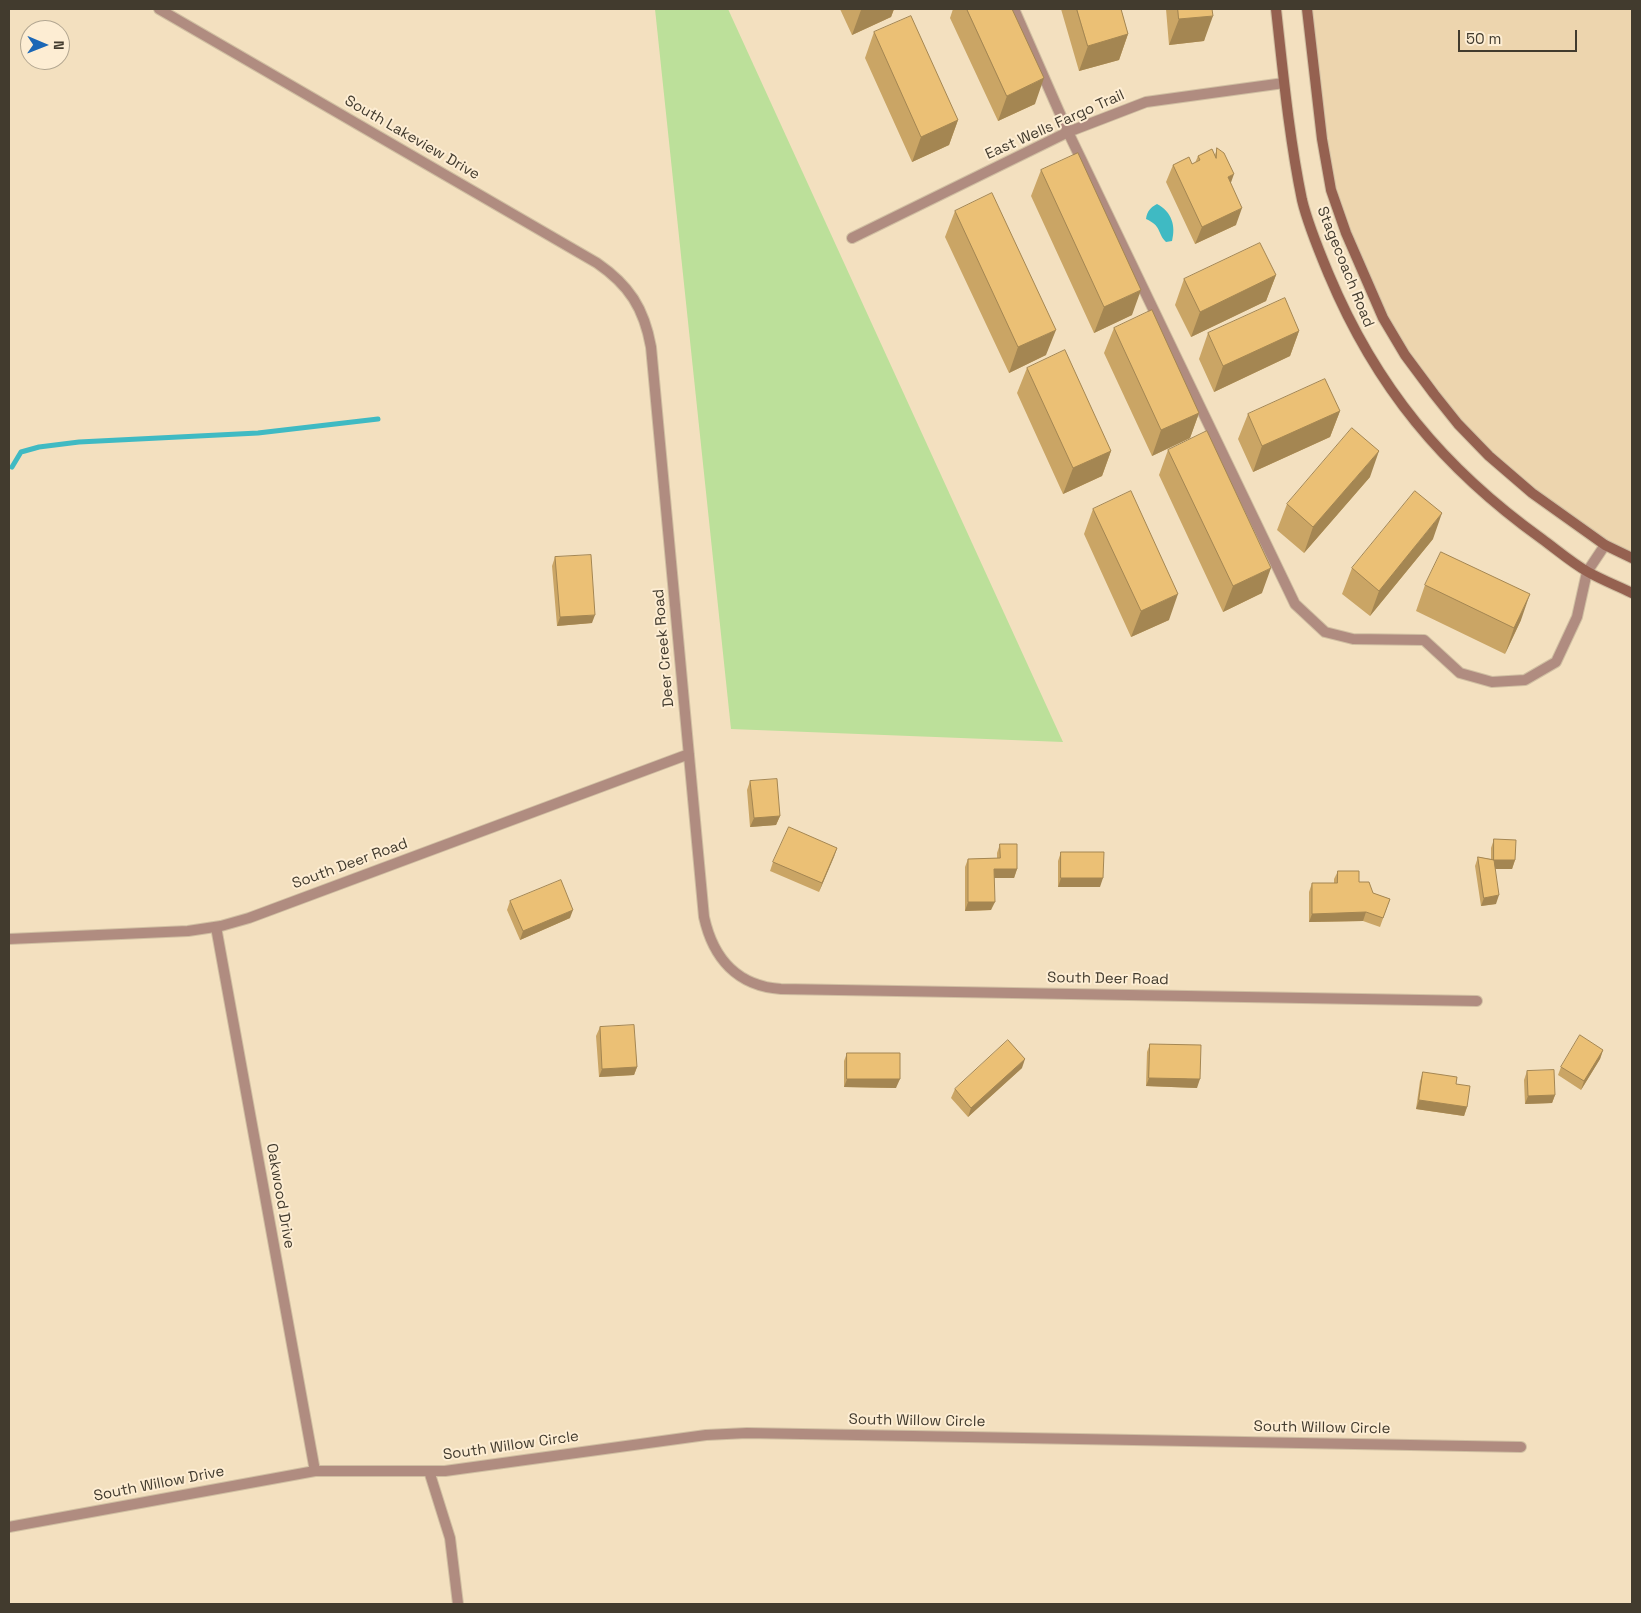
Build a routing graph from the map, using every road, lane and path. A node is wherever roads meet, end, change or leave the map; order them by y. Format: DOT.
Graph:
graph roads {
  1 [pos="159,9"];
  2 [pos="1014,9"];
  3 [pos="1276,9"];
  4 [pos="1307,9"];
  5 [pos="1284,83"];
  6 [pos="1068,132"];
  7 [pos="852,238"];
  8 [pos="639,307"];
  9 [pos="1604,545"];
  10 [pos="1632,558"];
  11 [pos="1587,572"];
  12 [pos="1632,593"];
  13 [pos="689,754"];
  14 [pos="216,927"];
  15 [pos="9,939"];
  16 [pos="741,976"];
  17 [pos="1477,1001"];
  18 [pos="1521,1447"];
  19 [pos="315,1470"];
  20 [pos="429,1471"];
  21 [pos="9,1527"];
  22 [pos="458,1604"];
  1 -- 8 [label="street, South Lakeview Drive"];
  2 -- 6 [label="street"];
  3 -- 5 [label="street, Stagecoach Road"];
  4 -- 9 [label="street, Stagecoach Road"];
  5 -- 6 [label="street, East Wells Fargo Trail"];
  5 -- 11 [label="street, Stagecoach Road"];
  6 -- 7 [label="street, East Wells Fargo Trail"];
  6 -- 11 [label="street"];
  8 -- 13 [label="street, Deer Creek Road"];
  9 -- 10 [label="street, Stagecoach Road"];
  9 -- 11 [label="street"];
  11 -- 12 [label="street, Stagecoach Road"];
  13 -- 14 [label="street, South Deer Road"];
  13 -- 16 [label="street, Deer Creek Road"];
  14 -- 15 [label="street, South Deer Road"];
  14 -- 19 [label="street, Oakwood Drive"];
  16 -- 17 [label="street, South Deer Road"];
  18 -- 20 [label="street, South Willow Circle"];
  19 -- 20 [label="street, South Willow Circle"];
  19 -- 21 [label="street, South Willow Drive"];
  20 -- 22 [label="street"];
}
